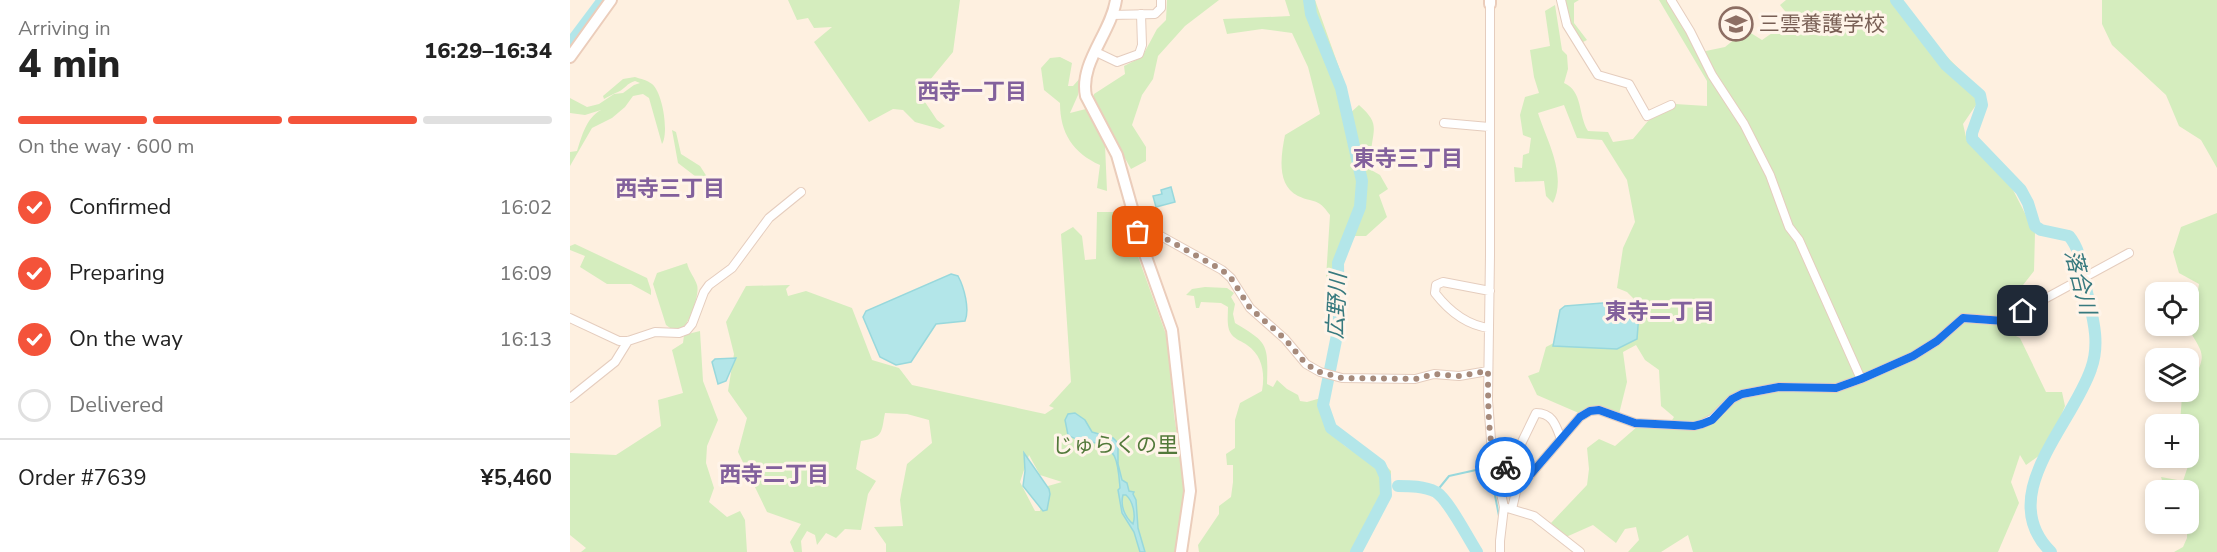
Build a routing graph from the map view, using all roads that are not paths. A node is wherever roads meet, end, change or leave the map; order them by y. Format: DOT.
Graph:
graph roads {
  1 [pos="611,0"];
  2 [pos="1116,0"];
  3 [pos="1161,0"];
  4 [pos="1561,0"];
  5 [pos="1671,0"];
  6 [pos="1490,2"];
  7 [pos="1141,14"];
  8 [pos="1112,15"];
  9 [pos="1096,52"];
  10 [pos="570,57"];
  11 [pos="1671,105"];
  12 [pos="1444,123"];
  13 [pos="1489,127"];
  14 [pos="801,192"];
  15 [pos="1138,232"];
  16 [pos="2129,253"];
  17 [pos="1490,291"];
  18 [pos="570,318"];
  19 [pos="1489,328"];
  20 [pos="628,341"];
  21 [pos="1488,371"];
  22 [pos="1861,379"];
  23 [pos="570,399"];
  24 [pos="1561,439"];
  25 [pos="1499,468"];
  26 [pos="1531,474"];
  27 [pos="1508,508"];
  28 [pos="1181,552"];
  29 [pos="1500,552"];
  30 [pos="1580,552"];
  1 -- 10 [label="street"];
  2 -- 8 [label="street"];
  3 -- 7 [label="street"];
  4 -- 11 [label="street"];
  5 -- 22 [label="street"];
  6 -- 13 [label="street"];
  7 -- 8 [label="street"];
  7 -- 9 [label="street"];
  8 -- 9 [label="street"];
  9 -- 15 [label="street"];
  12 -- 13 [label="street"];
  13 -- 17 [label="street"];
  14 -- 20 [label="street"];
  15 -- 21 [label="street"];
  15 -- 28 [label="street"];
  16 -- 22 [label="street"];
  17 -- 19 [label="street"];
  17 -- 19 [label="street"];
  18 -- 20 [label="street"];
  19 -- 21 [label="street"];
  20 -- 23 [label="street"];
  21 -- 25 [label="street"];
  22 -- 24 [label="street"];
  24 -- 25 [label="street"];
  24 -- 26 [label="street"];
  25 -- 26 [label="street"];
  25 -- 27 [label="street"];
  26 -- 27 [label="street"];
  27 -- 29 [label="street"];
  27 -- 30 [label="street"];
}
